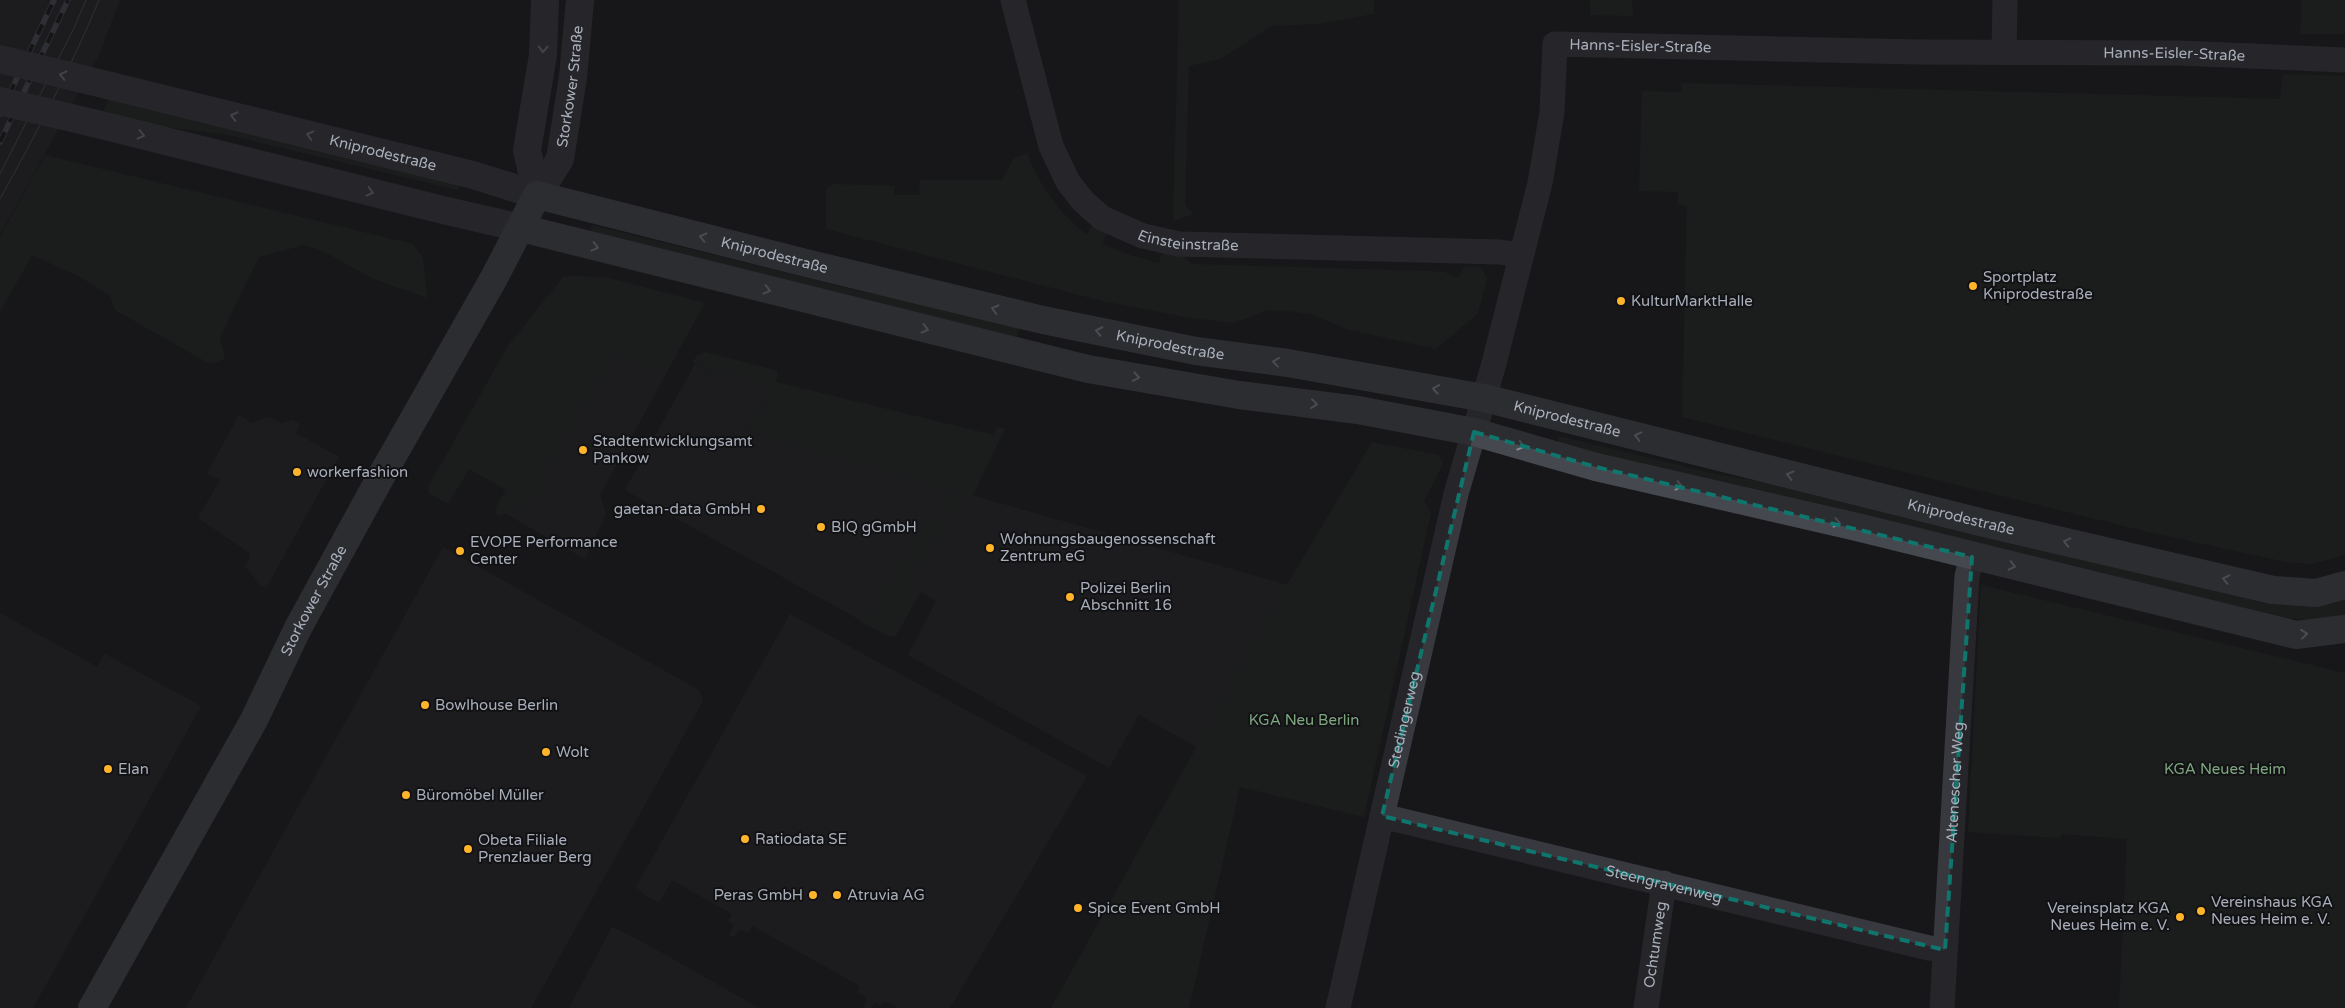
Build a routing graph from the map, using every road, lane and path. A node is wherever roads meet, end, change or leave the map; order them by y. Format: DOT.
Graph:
graph roads {
  1 [pos="545,0"];
  2 [pos="580,0"];
  3 [pos="1013,0"];
  4 [pos="2005,0"];
  5 [pos="2004,52"];
  6 [pos="0,59"];
  7 [pos="2345,60"];
  8 [pos="0,101"];
  9 [pos="537,195"];
  10 [pos="521,228"];
  11 [pos="1520,255"];
  12 [pos="1484,398"];
  13 [pos="1474,432"];
  14 [pos="1972,557"];
  15 [pos="2345,585"];
  16 [pos="2345,629"];
  17 [pos="1382,816"];
  18 [pos="1664,883"];
  19 [pos="1945,950"];
  20 [pos="92,1008"];
  21 [pos="1338,1008"];
  22 [pos="1646,1008"];
  23 [pos="1942,1008"];
  1 -- 9 [label="street, Storkower Straße, one-way"];
  2 -- 9 [label="street, Storkower Straße"];
  3 -- 11 [label="street, Einsteinstraße"];
  4 -- 5 [label="street"];
  5 -- 7 [label="street, Hanns-Eisler-Straße"];
  5 -- 11 [label="street, Hanns-Eisler-Straße"];
  9 -- 6 [label="street, Kniprodestraße, one-way, bridge"];
  8 -- 10 [label="street, one-way, bridge"];
  9 -- 10 [label="main road, Storkower Straße"];
  12 -- 9 [label="main road, Kniprodestraße, one-way"];
  10 -- 13 [label="main road, one-way"];
  10 -- 20 [label="main road, Storkower Straße"];
  11 -- 12 [label="street, Hanns-Eisler-Straße"];
  12 -- 13 [label="street, Hanns-Eisler-Straße"];
  15 -- 12 [label="main road, Kniprodestraße, one-way"];
  13 -- 14 [label="main road, one-way"];
  13 -- 17 [label="street, Stedingerweg"];
  14 -- 16 [label="main road, one-way"];
  14 -- 19 [label="street, Altenescher Weg"];
  17 -- 18 [label="street, Steengravenweg"];
  17 -- 21 [label="street, Stedingerweg"];
  18 -- 19 [label="street, Steengravenweg"];
  18 -- 22 [label="street, Ochtumweg"];
  19 -- 23 [label="street, Altenescher Weg"];
}
